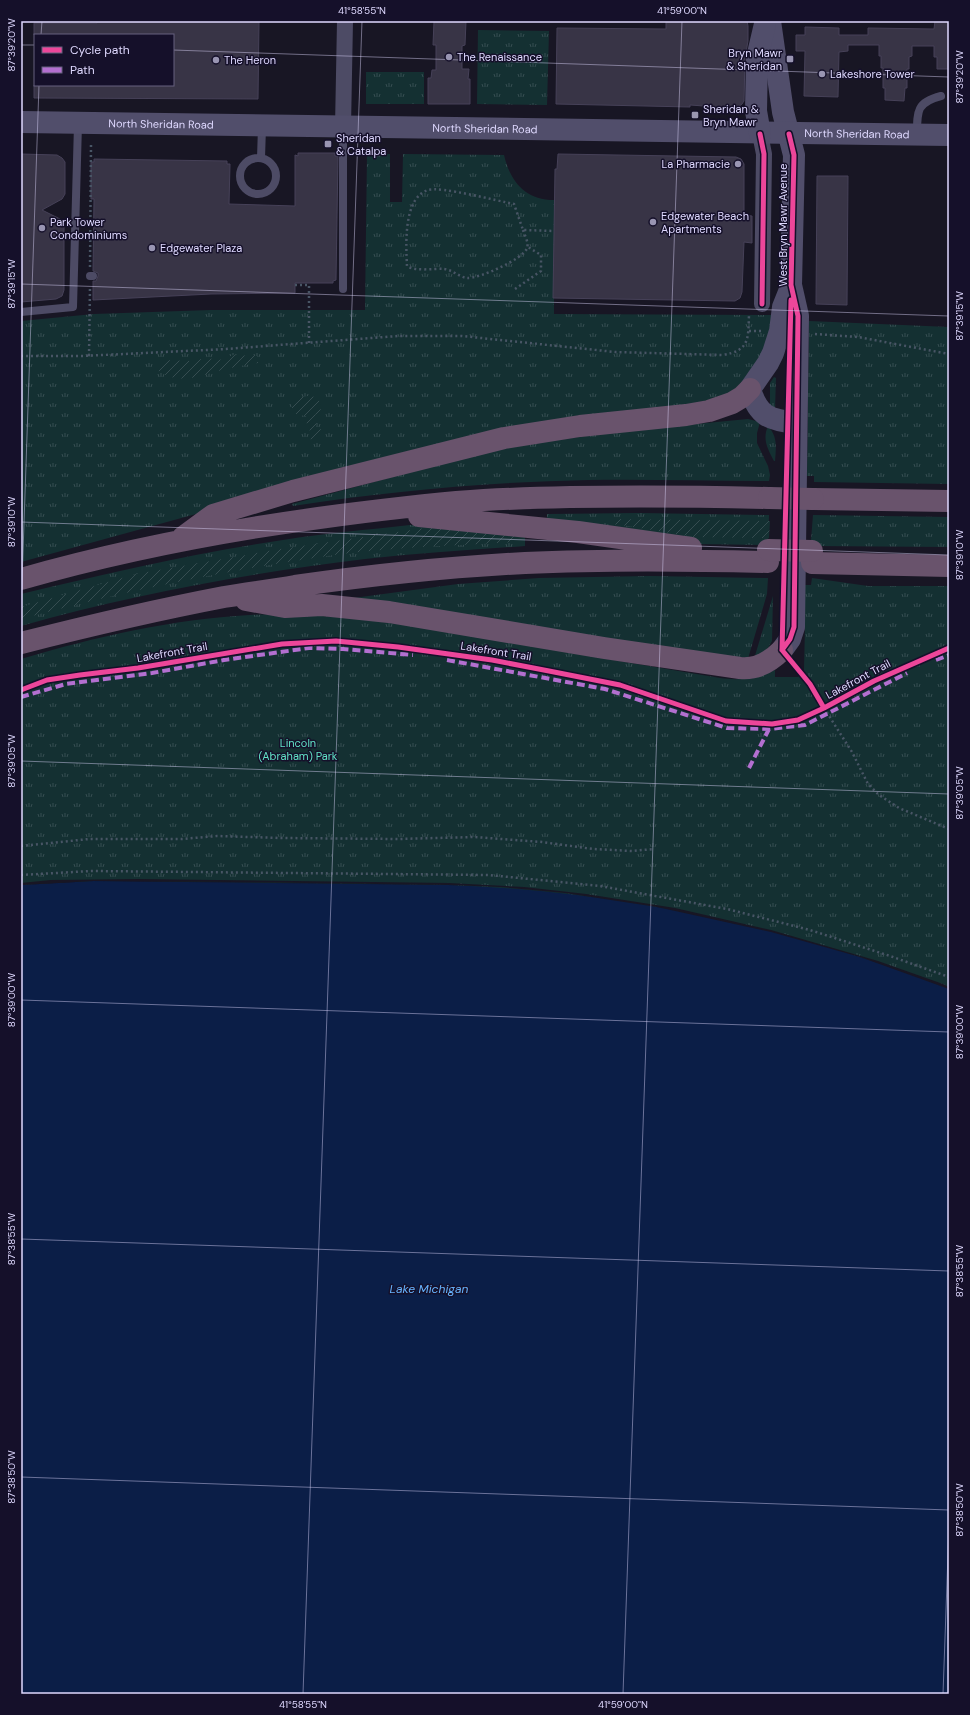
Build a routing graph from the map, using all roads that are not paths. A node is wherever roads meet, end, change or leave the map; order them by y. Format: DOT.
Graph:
graph roads {
  1 [pos="345,21"];
  2 [pos="765,21"];
  3 [pos="770,21"];
  4 [pos="941,96"];
  5 [pos="21,122"];
  6 [pos="78,123"];
  7 [pos="262,126"];
  8 [pos="343,127"];
  9 [pos="760,134"];
  10 [pos="789,134"];
  11 [pos="917,135"];
  12 [pos="949,136"];
  13 [pos="261,158"];
  14 [pos="791,285"];
  15 [pos="343,289"];
  16 [pos="762,304"];
  17 [pos="21,312"];
  18 [pos="750,389"];
  19 [pos="796,423"];
  20 [pos="949,501"];
  21 [pos="372,511"];
  22 [pos="179,540"];
  23 [pos="949,553"];
  24 [pos="768,556"];
  25 [pos="812,557"];
  26 [pos="949,566"];
  27 [pos="21,579"];
  28 [pos="225,597"];
  29 [pos="21,643"];
  30 [pos="782,650"];
  1 -- 8 [label="street"];
  2 -- 9 [label="main road"];
  3 -- 10 [label="main road, West Bryn Mawr Avenue"];
  4 -- 11 [label="lane"];
  5 -- 6 [label="main road, North Sheridan Road"];
  6 -- 7 [label="main road, North Sheridan Road"];
  6 -- 17 [label="lane"];
  7 -- 8 [label="main road, North Sheridan Road"];
  7 -- 13 [label="lane"];
  8 -- 9 [label="main road, North Sheridan Road"];
  8 -- 15 [label="lane"];
  9 -- 10 [label="main road, North Sheridan Road"];
  9 -- 16 [label="street, West Bryn Mawr Avenue"];
  10 -- 11 [label="main road, North Sheridan Road"];
  10 -- 14 [label="main road, West Bryn Mawr Avenue"];
  11 -- 12 [label="main road, North Sheridan Road"];
  13 -- 13 [label="lane"];
  14 -- 18 [label="main road"];
  14 -- 19 [label="main road, West Bryn Mawr Avenue"];
  18 -- 19 [label="main road"];
  18 -- 22 [label="highway"];
  19 -- 30 [label="main road, West Bryn Mawr Avenue"];
  20 -- 21 [label="highway, bridge"];
  21 -- 22 [label="highway"];
  21 -- 24 [label="highway"];
  22 -- 27 [label="highway"];
  23 -- 25 [label="highway"];
  24 -- 25 [label="highway"];
  24 -- 28 [label="highway"];
  25 -- 26 [label="highway"];
  28 -- 29 [label="highway"];
  28 -- 30 [label="highway"];
}
